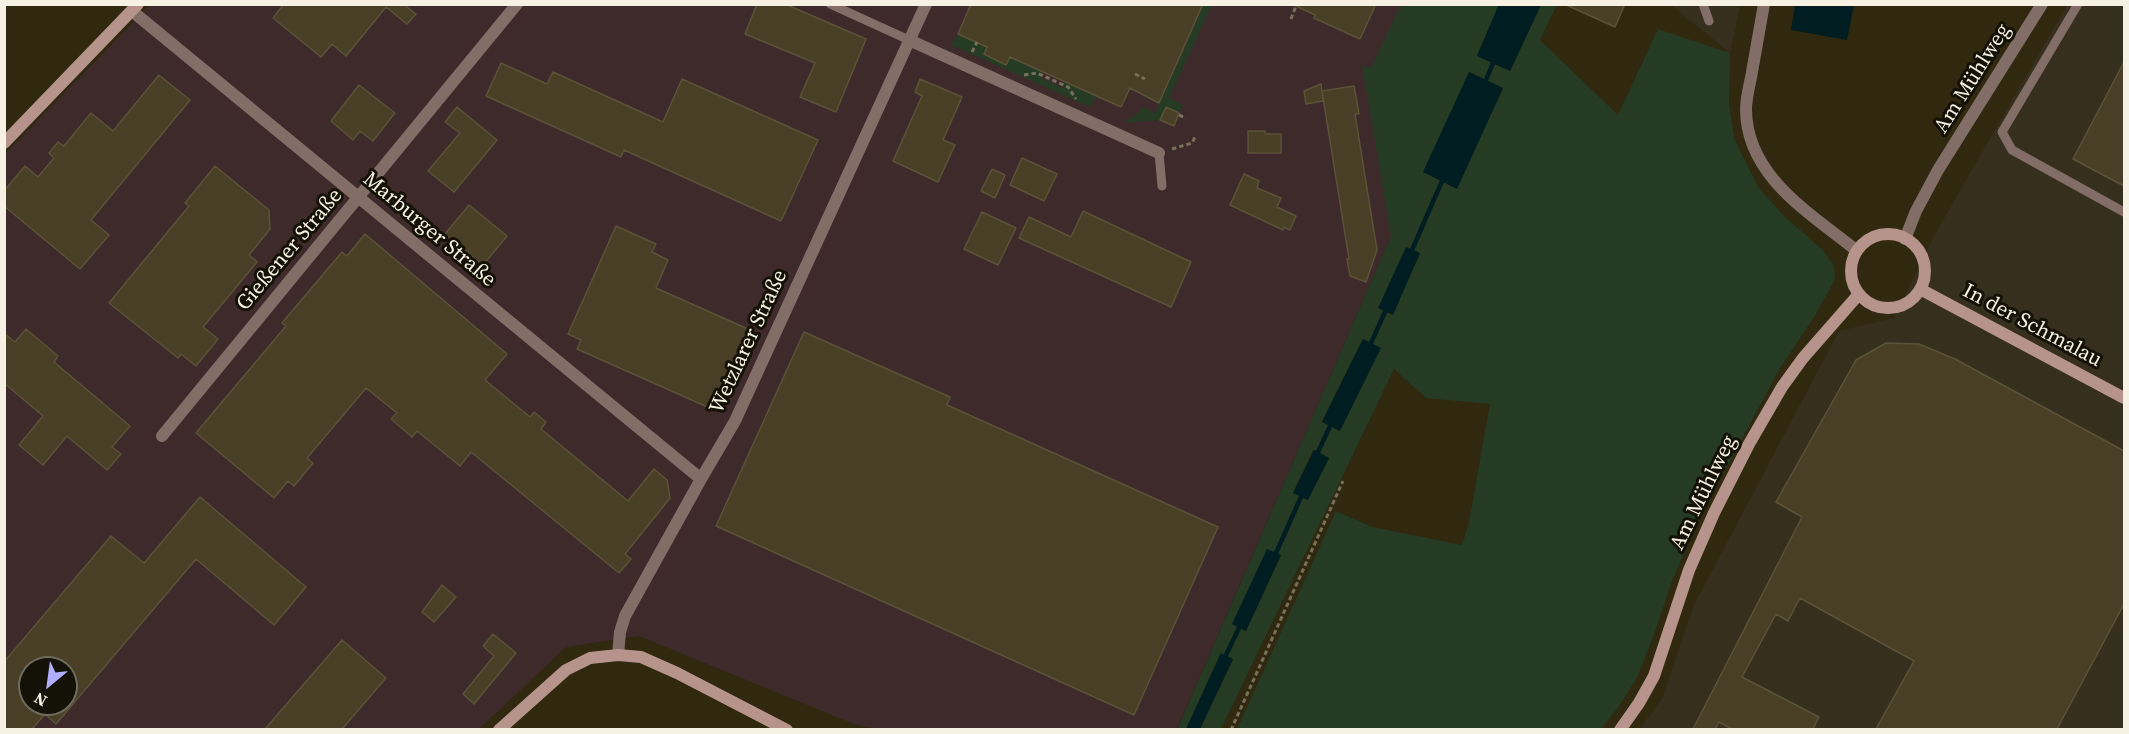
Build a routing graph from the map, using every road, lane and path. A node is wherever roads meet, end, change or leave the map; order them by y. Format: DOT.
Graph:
graph roads {
  1 [pos="517,4"];
  2 [pos="830,4"];
  3 [pos="926,4"];
  4 [pos="1703,4"];
  5 [pos="1764,4"];
  6 [pos="2042,4"];
  7 [pos="2078,4"];
  8 [pos="1296,6"];
  9 [pos="135,8"];
  10 [pos="1290,19"];
  11 [pos="1709,21"];
  12 [pos="909,40"];
  13 [pos="977,42"];
  14 [pos="972,52"];
  15 [pos="1136,74"];
  16 [pos="1025,76"];
  17 [pos="1145,79"];
  18 [pos="1074,98"];
  19 [pos="1179,115"];
  20 [pos="1186,118"];
  21 [pos="1195,137"];
  22 [pos="4,144"];
  23 [pos="1159,153"];
  24 [pos="1162,186"];
  25 [pos="359,198"];
  26 [pos="2124,212"];
  27 [pos="1905,239"];
  28 [pos="1857,251"];
  29 [pos="1920,289"];
  30 [pos="1859,294"];
  31 [pos="2124,398"];
  32 [pos="162,436"];
  33 [pos="701,478"];
  34 [pos="1343,481"];
  35 [pos="618,655"];
  36 [pos="499,729"];
  37 [pos="787,729"];
  38 [pos="1232,729"];
  39 [pos="1620,729"];
  1 -- 25 [label="street, Gießener Straße"];
  2 -- 12 [label="lane"];
  3 -- 12 [label="street, Wetzlarer Straße"];
  4 -- 11 [label="lane"];
  5 -- 28 [label="street"];
  6 -- 27 [label="street, Am Mühlweg"];
  7 -- 26 [label="lane"];
  8 -- 10 [label="path"];
  9 -- 22 [label="main road"];
  9 -- 25 [label="street, Marburger Straße"];
  12 -- 23 [label="street"];
  12 -- 33 [label="street, Wetzlarer Straße"];
  13 -- 14 [label="path"];
  15 -- 17 [label="path"];
  16 -- 18 [label="path"];
  19 -- 20 [label="path"];
  21 -- 23 [label="path"];
  23 -- 24 [label="lane"];
  25 -- 32 [label="street, Gießener Straße"];
  25 -- 33 [label="street, Marburger Straße"];
  27 -- 28 [label="main road"];
  27 -- 29 [label="main road"];
  28 -- 30 [label="main road"];
  29 -- 30 [label="main road"];
  29 -- 31 [label="main road, In der Schmalau"];
  30 -- 39 [label="main road, Am Mühlweg"];
  33 -- 35 [label="street, Wetzlarer Straße"];
  34 -- 38 [label="path"];
  35 -- 36 [label="main road"];
  35 -- 37 [label="main road"];
}
